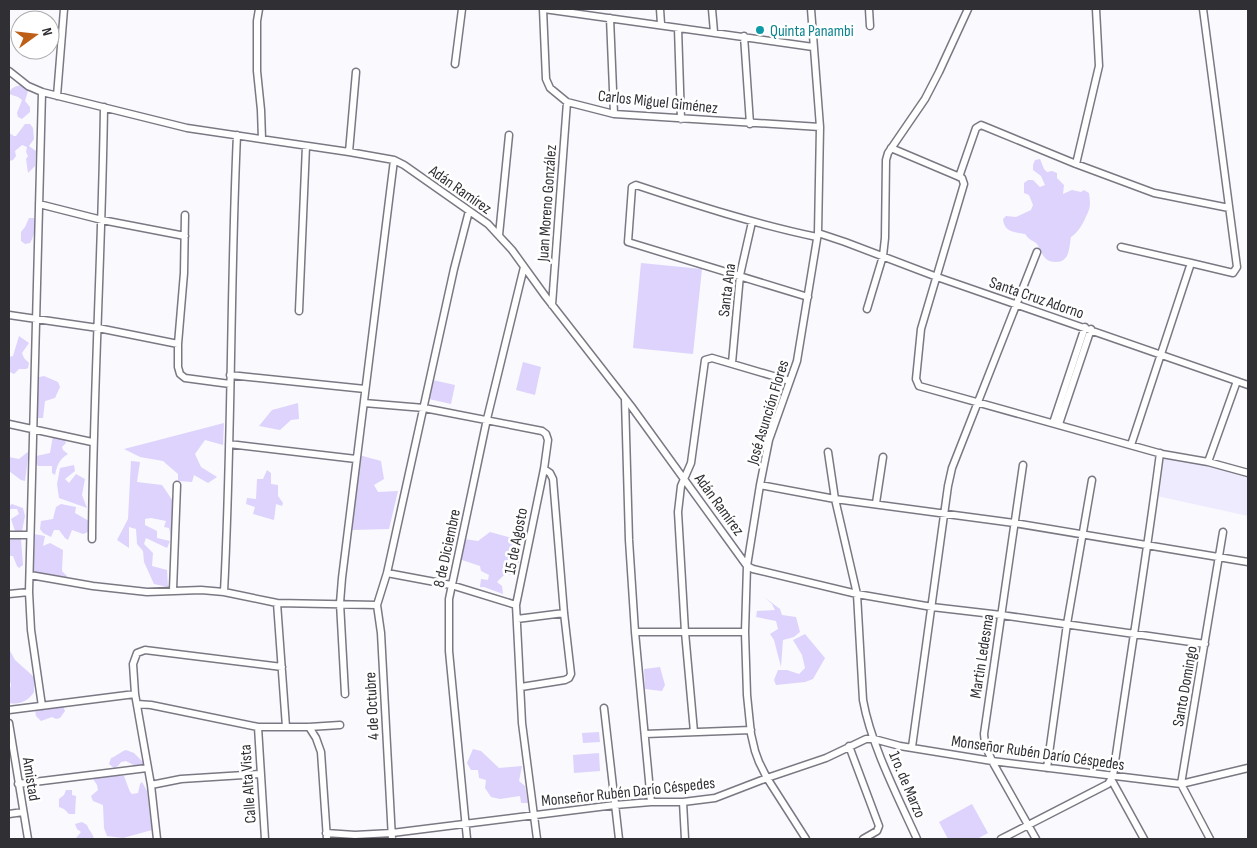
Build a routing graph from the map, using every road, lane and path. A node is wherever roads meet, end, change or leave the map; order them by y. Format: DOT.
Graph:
graph roads {
  1 [pos="64,9"];
  2 [pos="260,9"];
  3 [pos="462,9"];
  4 [pos="544,9"];
  5 [pos="660,9"];
  6 [pos="712,9"];
  7 [pos="811,9"];
  8 [pos="869,9"];
  9 [pos="968,9"];
  10 [pos="1096,9"];
  11 [pos="1203,9"];
  12 [pos="595,12"];
  13 [pos="610,18"];
  14 [pos="662,24"];
  15 [pos="870,26"];
  16 [pos="678,28"];
  17 [pos="714,32"];
  18 [pos="744,36"];
  19 [pos="813,47"];
  20 [pos="455,64"];
  21 [pos="9,71"];
  22 [pos="356,72"];
  23 [pos="42,92"];
  24 [pos="57,96"];
  25 [pos="568,102"];
  26 [pos="104,107"];
  27 [pos="614,114"];
  28 [pos="681,119"];
  29 [pos="750,124"];
  30 [pos="820,127"];
  31 [pos="509,134"];
  32 [pos="237,135"];
  33 [pos="262,139"];
  34 [pos="306,146"];
  35 [pos="891,148"];
  36 [pos="349,152"];
  37 [pos="394,160"];
  38 [pos="1076,164"];
  39 [pos="959,176"];
  40 [pos="39,204"];
  41 [pos="1229,208"];
  42 [pos="469,211"];
  43 [pos="185,215"];
  44 [pos="102,220"];
  45 [pos="752,222"];
  46 [pos="499,235"];
  47 [pos="818,235"];
  48 [pos="185,236"];
  49 [pos="1121,247"];
  50 [pos="1037,252"];
  51 [pos="883,256"];
  52 [pos="1191,263"];
  53 [pos="524,267"];
  54 [pos="740,275"];
  55 [pos="937,276"];
  56 [pos="808,297"];
  57 [pos="1016,304"];
  58 [pos="552,305"];
  59 [pos="866,309"];
  60 [pos="299,311"];
  61 [pos="9,315"];
  62 [pos="35,318"];
  63 [pos="98,328"];
  64 [pos="1088,328"];
  65 [pos="178,344"];
  66 [pos="1161,354"];
  67 [pos="732,363"];
  68 [pos="230,374"];
  69 [pos="790,381"];
  70 [pos="1237,381"];
  71 [pos="230,384"];
  72 [pos="1248,384"];
  73 [pos="365,389"];
  74 [pos="625,399"];
  75 [pos="977,401"];
  76 [pos="364,403"];
  77 [pos="424,408"];
  78 [pos="487,420"];
  79 [pos="1056,423"];
  80 [pos="9,424"];
  81 [pos="33,430"];
  82 [pos="92,442"];
  83 [pos="229,444"];
  84 [pos="1131,445"];
  85 [pos="828,452"];
  86 [pos="1160,453"];
  87 [pos="883,457"];
  88 [pos="356,459"];
  89 [pos="1208,462"];
  90 [pos="1023,465"];
  91 [pos="544,469"];
  92 [pos="1248,473"];
  93 [pos="684,478"];
  94 [pos="1092,480"];
  95 [pos="177,485"];
  96 [pos="760,485"];
  97 [pos="834,499"];
  98 [pos="876,503"];
  99 [pos="946,512"];
  100 [pos="1014,523"];
  101 [pos="1223,532"];
  102 [pos="1082,534"];
  103 [pos="9,535"];
  104 [pos="30,536"];
  105 [pos="92,539"];
  106 [pos="1148,544"];
  107 [pos="1219,558"];
  108 [pos="1248,562"];
  109 [pos="746,566"];
  110 [pos="388,573"];
  111 [pos="30,575"];
  112 [pos="451,585"];
  113 [pos="173,590"];
  114 [pos="29,592"];
  115 [pos="224,592"];
  116 [pos="9,594"];
  117 [pos="857,594"];
  118 [pos="277,603"];
  119 [pos="340,603"];
  120 [pos="377,605"];
  121 [pos="516,605"];
  122 [pos="932,608"];
  123 [pos="564,613"];
  124 [pos="1001,615"];
  125 [pos="517,618"];
  126 [pos="1067,624"];
  127 [pos="635,632"];
  128 [pos="684,632"];
  129 [pos="745,632"];
  130 [pos="1133,635"];
  131 [pos="1205,644"];
  132 [pos="282,667"];
  133 [pos="520,687"];
  134 [pos="135,694"];
  135 [pos="345,694"];
  136 [pos="137,704"];
  137 [pos="42,706"];
  138 [pos="604,708"];
  139 [pos="9,710"];
  140 [pos="9,723"];
  141 [pos="340,725"];
  142 [pos="258,727"];
  143 [pos="286,727"];
  144 [pos="309,727"];
  145 [pos="751,730"];
  146 [pos="694,732"];
  147 [pos="645,734"];
  148 [pos="874,739"];
  149 [pos="849,746"];
  150 [pos="912,747"];
  151 [pos="992,761"];
  152 [pos="147,768"];
  153 [pos="1047,768"];
  154 [pos="1248,768"];
  155 [pos="260,774"];
  156 [pos="767,778"];
  157 [pos="1112,778"];
  158 [pos="18,784"];
  159 [pos="1181,784"];
  160 [pos="151,785"];
  161 [pos="651,802"];
  162 [pos="683,802"];
  163 [pos="615,805"];
  164 [pos="23,812"];
  165 [pos="9,814"];
  166 [pos="534,814"];
  167 [pos="465,823"];
  168 [pos="1028,824"];
  169 [pos="326,836"];
  170 [pos="392,836"];
  171 [pos="28,839"];
  172 [pos="157,839"];
  173 [pos="264,839"];
  174 [pos="467,839"];
  175 [pos="537,839"];
  176 [pos="619,839"];
  177 [pos="685,839"];
  178 [pos="806,839"];
  179 [pos="862,839"];
  180 [pos="917,839"];
  181 [pos="1001,839"];
  182 [pos="1036,839"];
  183 [pos="1144,839"];
  184 [pos="1210,839"];
  1 -- 24 [label="street"];
  2 -- 33 [label="street"];
  3 -- 20 [label="street"];
  4 -- 12 [label="street"];
  4 -- 25 [label="street, Carlos Miguel Giménez"];
  5 -- 14 [label="street"];
  6 -- 17 [label="street"];
  7 -- 19 [label="street, José Asunción Flores"];
  8 -- 15 [label="street"];
  9 -- 35 [label="street"];
  10 -- 38 [label="street"];
  11 -- 41 [label="street"];
  12 -- 13 [label="street"];
  13 -- 14 [label="street"];
  13 -- 27 [label="street"];
  14 -- 16 [label="street"];
  16 -- 17 [label="street"];
  16 -- 28 [label="street"];
  17 -- 18 [label="street"];
  18 -- 19 [label="street"];
  18 -- 29 [label="street"];
  19 -- 30 [label="street, José Asunción Flores"];
  21 -- 23 [label="street, Adán Ramírez"];
  22 -- 36 [label="street"];
  23 -- 24 [label="street, Adán Ramírez"];
  23 -- 40 [label="street"];
  24 -- 26 [label="street, Adán Ramírez"];
  25 -- 27 [label="street, Carlos Miguel Giménez"];
  25 -- 58 [label="street, Juan Moreno González"];
  26 -- 32 [label="street, Adán Ramírez"];
  26 -- 44 [label="street"];
  27 -- 28 [label="street, Carlos Miguel Giménez"];
  28 -- 29 [label="street, Carlos Miguel Giménez"];
  29 -- 30 [label="street, Carlos Miguel Giménez"];
  30 -- 47 [label="street, José Asunción Flores"];
  31 -- 46 [label="street"];
  32 -- 33 [label="street, Adán Ramírez"];
  32 -- 68 [label="street"];
  33 -- 34 [label="street, Adán Ramírez"];
  34 -- 36 [label="street, Adán Ramírez"];
  34 -- 60 [label="street"];
  35 -- 39 [label="street"];
  35 -- 51 [label="street"];
  36 -- 37 [label="street, Adán Ramírez"];
  37 -- 42 [label="street, Adán Ramírez"];
  37 -- 73 [label="street"];
  38 -- 39 [label="street"];
  38 -- 41 [label="street"];
  39 -- 55 [label="street"];
  40 -- 44 [label="street"];
  40 -- 62 [label="street"];
  41 -- 52 [label="street"];
  42 -- 46 [label="street, Adán Ramírez"];
  42 -- 77 [label="street, 4 de Octubre"];
  43 -- 48 [label="street"];
  44 -- 48 [label="street"];
  44 -- 63 [label="street"];
  45 -- 47 [label="street, Santa Cruz Adorno"];
  45 -- 54 [label="street, Santa Ana"];
  45 -- 54 [label="street, Santa Cruz Adorno"];
  46 -- 53 [label="street, Adán Ramírez"];
  47 -- 51 [label="street, Santa Cruz Adorno"];
  47 -- 56 [label="street, José Asunción Flores"];
  48 -- 65 [label="street"];
  49 -- 52 [label="street"];
  50 -- 57 [label="street"];
  51 -- 55 [label="street, Santa Cruz Adorno"];
  51 -- 59 [label="street"];
  52 -- 66 [label="street"];
  53 -- 58 [label="street, Adán Ramírez"];
  53 -- 78 [label="street, 8 de Diciembre"];
  54 -- 56 [label="street"];
  54 -- 67 [label="street, Santa Ana"];
  55 -- 57 [label="street, Santa Cruz Adorno"];
  55 -- 75 [label="street"];
  56 -- 69 [label="street, José Asunción Flores"];
  57 -- 64 [label="street, Santa Cruz Adorno"];
  57 -- 75 [label="street"];
  58 -- 74 [label="street, Adán Ramírez"];
  61 -- 62 [label="street"];
  62 -- 63 [label="street"];
  62 -- 81 [label="street"];
  63 -- 65 [label="street"];
  63 -- 82 [label="street"];
  64 -- 66 [label="street, Santa Cruz Adorno"];
  64 -- 79 [label="street"];
  65 -- 71 [label="street"];
  66 -- 70 [label="street, Santa Cruz Adorno"];
  66 -- 84 [label="street"];
  67 -- 69 [label="street"];
  67 -- 93 [label="street"];
  68 -- 71 [label="street"];
  68 -- 73 [label="street"];
  69 -- 96 [label="street, José Asunción Flores"];
  70 -- 72 [label="street, Santa Cruz Adorno"];
  70 -- 89 [label="street"];
  71 -- 83 [label="street"];
  73 -- 76 [label="street"];
  74 -- 93 [label="street, Adán Ramírez"];
  74 -- 127 [label="street"];
  75 -- 79 [label="street"];
  75 -- 99 [label="street"];
  76 -- 77 [label="street, 15 de Agosto"];
  76 -- 88 [label="street"];
  77 -- 78 [label="street, 15 de Agosto"];
  77 -- 110 [label="street, 4 de Octubre"];
  78 -- 91 [label="street, 15 de Agosto"];
  78 -- 112 [label="street, 8 de Diciembre"];
  79 -- 84 [label="street"];
  80 -- 81 [label="street"];
  81 -- 82 [label="street"];
  81 -- 104 [label="street"];
  82 -- 105 [label="street"];
  83 -- 88 [label="street"];
  83 -- 115 [label="street"];
  84 -- 86 [label="street"];
  85 -- 97 [label="street, 1ro. de Marzo"];
  86 -- 89 [label="street"];
  86 -- 106 [label="street"];
  87 -- 98 [label="street"];
  88 -- 119 [label="street"];
  89 -- 92 [label="street"];
  90 -- 100 [label="street, Martin Ledesma"];
  91 -- 121 [label="street, 15 de Agosto"];
  91 -- 123 [label="street"];
  93 -- 109 [label="street, Adán Ramírez"];
  93 -- 128 [label="street"];
  94 -- 102 [label="street"];
  95 -- 113 [label="street"];
  96 -- 97 [label="street"];
  96 -- 109 [label="street, José Asunción Flores"];
  97 -- 98 [label="street"];
  97 -- 117 [label="street, 1ro. de Marzo"];
  98 -- 99 [label="street"];
  99 -- 100 [label="street"];
  99 -- 122 [label="street"];
  100 -- 102 [label="street"];
  100 -- 124 [label="street, Martin Ledesma"];
  101 -- 107 [label="street, Santo Domingo"];
  102 -- 106 [label="street"];
  102 -- 126 [label="street"];
  103 -- 104 [label="street"];
  104 -- 111 [label="street"];
  106 -- 107 [label="street"];
  106 -- 130 [label="street"];
  107 -- 108 [label="street"];
  107 -- 131 [label="street, Santo Domingo"];
  109 -- 117 [label="street"];
  109 -- 129 [label="street, José Asunción Flores"];
  110 -- 112 [label="street"];
  110 -- 120 [label="street, 4 de Octubre"];
  111 -- 113 [label="street"];
  111 -- 114 [label="street"];
  112 -- 121 [label="street"];
  112 -- 167 [label="street, 8 de Diciembre"];
  113 -- 115 [label="street"];
  114 -- 116 [label="street"];
  114 -- 137 [label="street"];
  115 -- 118 [label="street"];
  117 -- 122 [label="street"];
  117 -- 148 [label="street, 1ro. de Marzo"];
  118 -- 119 [label="street"];
  118 -- 132 [label="street"];
  119 -- 120 [label="street"];
  119 -- 135 [label="street"];
  120 -- 170 [label="street, 4 de Octubre"];
  121 -- 125 [label="street, 15 de Agosto"];
  122 -- 124 [label="street"];
  122 -- 150 [label="street"];
  123 -- 125 [label="street"];
  123 -- 133 [label="street"];
  124 -- 126 [label="street"];
  124 -- 151 [label="street, Martin Ledesma"];
  125 -- 133 [label="street, 15 de Agosto"];
  126 -- 130 [label="street"];
  126 -- 153 [label="street"];
  127 -- 128 [label="street"];
  127 -- 147 [label="street"];
  128 -- 129 [label="street"];
  128 -- 146 [label="street"];
  129 -- 145 [label="street, José Asunción Flores"];
  130 -- 131 [label="street"];
  130 -- 157 [label="street"];
  131 -- 159 [label="street, Santo Domingo"];
  132 -- 134 [label="street"];
  132 -- 143 [label="street"];
  133 -- 166 [label="street, 15 de Agosto"];
  134 -- 136 [label="street"];
  134 -- 137 [label="street"];
  136 -- 142 [label="street"];
  136 -- 152 [label="street"];
  137 -- 139 [label="street"];
  138 -- 163 [label="street"];
  140 -- 158 [label="street, Amistad"];
  141 -- 144 [label="street"];
  142 -- 143 [label="street"];
  142 -- 155 [label="street, Calle Alta Vista"];
  143 -- 144 [label="street"];
  144 -- 169 [label="street"];
  145 -- 146 [label="street"];
  145 -- 156 [label="street, José Asunción Flores"];
  146 -- 147 [label="street"];
  147 -- 161 [label="street"];
  148 -- 149 [label="street, Monseñor Rubén Darío Céspedes"];
  148 -- 150 [label="street, Monseñor Rubén Darío Céspedes"];
  148 -- 180 [label="street, 1ro. de Marzo"];
  149 -- 156 [label="street, Monseñor Rubén Darío Céspedes"];
  149 -- 179 [label="street"];
  150 -- 151 [label="street, Monseñor Rubén Darío Céspedes"];
  151 -- 153 [label="street, Monseñor Rubén Darío Céspedes"];
  151 -- 168 [label="street, Martin Ledesma"];
  152 -- 158 [label="street"];
  152 -- 160 [label="street"];
  153 -- 157 [label="street, Monseñor Rubén Darío Céspedes"];
  154 -- 159 [label="street, Monseñor Rubén Darío Céspedes"];
  155 -- 160 [label="street"];
  155 -- 173 [label="street, Calle Alta Vista"];
  156 -- 162 [label="street, Monseñor Rubén Darío Céspedes"];
  156 -- 178 [label="street, José Asunción Flores"];
  157 -- 159 [label="street, Monseñor Rubén Darío Céspedes"];
  157 -- 168 [label="street"];
  157 -- 183 [label="street"];
  158 -- 164 [label="street, Amistad"];
  159 -- 184 [label="street"];
  160 -- 172 [label="street"];
  161 -- 162 [label="street, Monseñor Rubén Darío Céspedes"];
  161 -- 163 [label="street, Monseñor Rubén Darío Céspedes"];
  162 -- 177 [label="street"];
  163 -- 166 [label="street, Monseñor Rubén Darío Céspedes"];
  163 -- 176 [label="street"];
  164 -- 165 [label="street"];
  164 -- 171 [label="street, Amistad"];
  166 -- 167 [label="street, Monseñor Rubén Darío Céspedes"];
  166 -- 175 [label="street, 15 de Agosto"];
  167 -- 170 [label="street, Monseñor Rubén Darío Céspedes"];
  167 -- 174 [label="street, 8 de Diciembre"];
  168 -- 181 [label="street"];
  168 -- 182 [label="street, Martin Ledesma"];
  169 -- 170 [label="street, Monseñor Rubén Darío Céspedes"];
}
